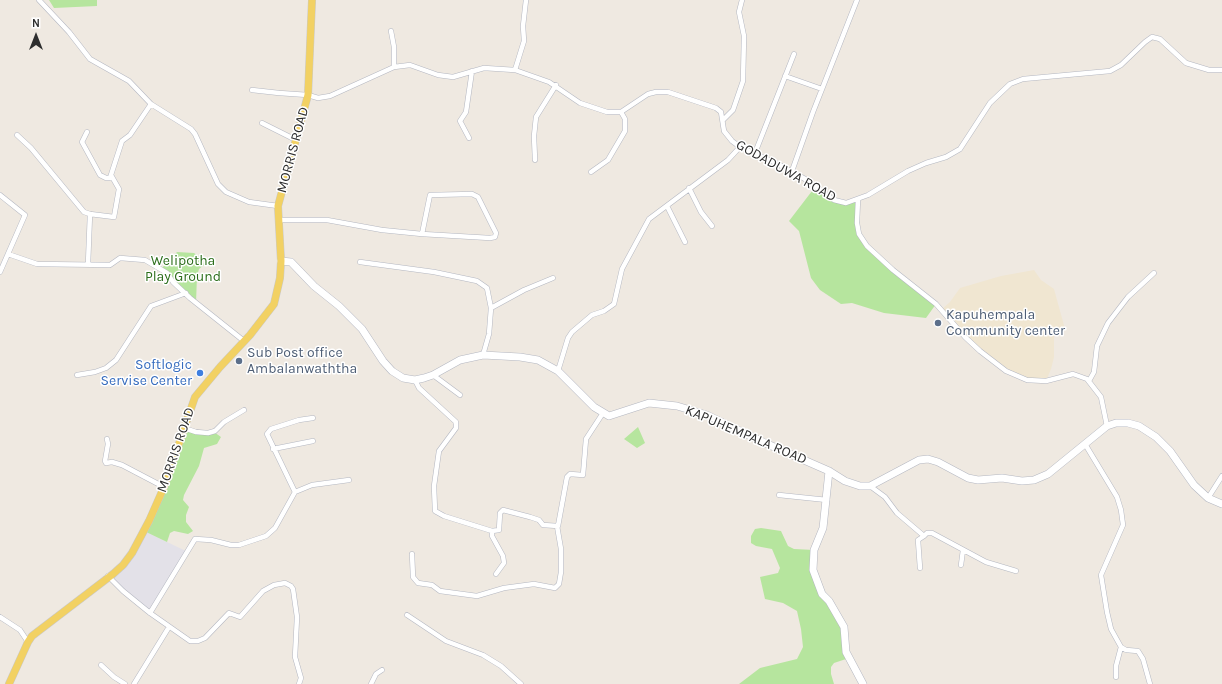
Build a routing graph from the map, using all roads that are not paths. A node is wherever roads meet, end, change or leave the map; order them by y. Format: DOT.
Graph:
graph roads {
  1 [pos="39,0"];
  2 [pos="312,0"];
  3 [pos="526,0"];
  4 [pos="742,0"];
  5 [pos="857,0"];
  6 [pos="391,31"];
  7 [pos="794,54"];
  8 [pos="394,67"];
  9 [pos="515,70"];
  10 [pos="1222,70"];
  11 [pos="472,71"];
  12 [pos="785,76"];
  13 [pos="556,86"];
  14 [pos="822,89"];
  15 [pos="252,90"];
  16 [pos="308,95"];
  17 [pos="151,104"];
  18 [pos="621,112"];
  19 [pos="723,120"];
  20 [pos="262,123"];
  21 [pos="87,132"];
  22 [pos="17,135"];
  23 [pos="469,138"];
  24 [pos="296,140"];
  25 [pos="740,147"];
  26 [pos="755,153"];
  27 [pos="535,160"];
  28 [pos="792,171"];
  29 [pos="591,172"];
  30 [pos="111,175"];
  31 [pos="689,188"];
  32 [pos="0,195"];
  33 [pos="858,200"];
  34 [pos="278,206"];
  35 [pos="667,206"];
  36 [pos="90,214"];
  37 [pos="278,220"];
  38 [pos="712,226"];
  39 [pos="422,234"];
  40 [pos="685,242"];
  41 [pos="8,254"];
  42 [pos="281,261"];
  43 [pos="360,262"];
  44 [pos="88,264"];
  45 [pos="0,272"];
  46 [pos="1154,273"];
  47 [pos="553,278"];
  48 [pos="186,293"];
  49 [pos="491,308"];
  50 [pos="244,341"];
  51 [pos="484,355"];
  52 [pos="558,371"];
  53 [pos="77,375"];
  54 [pos="433,375"];
  55 [pos="415,380"];
  56 [pos="1089,381"];
  57 [pos="460,395"];
  58 [pos="244,410"];
  59 [pos="603,413"];
  60 [pos="313,418"];
  61 [pos="1108,426"];
  62 [pos="184,428"];
  63 [pos="107,439"];
  64 [pos="313,441"];
  65 [pos="1085,444"];
  66 [pos="273,449"];
  67 [pos="829,471"];
  68 [pos="1222,476"];
  69 [pos="349,480"];
  70 [pos="870,486"];
  71 [pos="164,487"];
  72 [pos="295,492"];
  73 [pos="779,495"];
  74 [pos="1208,498"];
  75 [pos="827,500"];
  76 [pos="1222,504"];
  77 [pos="557,526"];
  78 [pos="492,532"];
  79 [pos="924,536"];
  80 [pos="963,550"];
  81 [pos="412,554"];
  82 [pos="960,565"];
  83 [pos="920,568"];
  84 [pos="1016,571"];
  85 [pos="496,574"];
  86 [pos="108,576"];
  87 [pos="150,613"];
  88 [pos="407,615"];
  89 [pos="0,616"];
  90 [pos="168,627"];
  91 [pos="28,642"];
  92 [pos="1122,647"];
  93 [pos="101,665"];
  94 [pos="382,670"];
  95 [pos="1116,677"];
  96 [pos="9,684"];
  97 [pos="125,684"];
  98 [pos="134,684"];
  99 [pos="299,684"];
  100 [pos="371,684"];
  101 [pos="521,684"];
  102 [pos="863,684"];
  103 [pos="1150,684"];
  1 -- 17 [label="street"];
  2 -- 16 [label="main road, MORRIS ROAD"];
  3 -- 9 [label="street"];
  4 -- 19 [label="street"];
  5 -- 14 [label="street"];
  6 -- 8 [label="street"];
  7 -- 12 [label="street"];
  8 -- 11 [label="street"];
  8 -- 16 [label="street"];
  9 -- 11 [label="street"];
  9 -- 13 [label="street"];
  10 -- 33 [label="street, GODADUWA ROAD"];
  11 -- 23 [label="street"];
  12 -- 14 [label="street"];
  12 -- 26 [label="street"];
  13 -- 18 [label="street"];
  13 -- 27 [label="street"];
  14 -- 28 [label="street"];
  15 -- 16 [label="street"];
  16 -- 24 [label="main road, MORRIS ROAD"];
  17 -- 30 [label="street"];
  17 -- 34 [label="street"];
  18 -- 19 [label="street, GODADUWA ROAD"];
  18 -- 29 [label="street"];
  19 -- 25 [label="street, GODADUWA ROAD"];
  20 -- 24 [label="street"];
  21 -- 30 [label="street"];
  22 -- 36 [label="street"];
  24 -- 34 [label="main road, MORRIS ROAD"];
  25 -- 26 [label="street, GODADUWA ROAD"];
  25 -- 31 [label="street"];
  26 -- 28 [label="street, GODADUWA ROAD"];
  28 -- 33 [label="street, GODADUWA ROAD"];
  30 -- 36 [label="street"];
  31 -- 35 [label="street"];
  31 -- 38 [label="street"];
  32 -- 41 [label="street"];
  33 -- 56 [label="street"];
  34 -- 37 [label="main road, MORRIS ROAD"];
  35 -- 40 [label="street"];
  35 -- 52 [label="street"];
  36 -- 44 [label="street"];
  37 -- 39 [label="street"];
  37 -- 42 [label="main road, MORRIS ROAD"];
  39 -- 39 [label="street"];
  41 -- 44 [label="street"];
  41 -- 45 [label="street"];
  42 -- 50 [label="main road, MORRIS ROAD"];
  42 -- 55 [label="street"];
  43 -- 49 [label="street"];
  44 -- 48 [label="street"];
  46 -- 56 [label="street"];
  47 -- 49 [label="street"];
  48 -- 50 [label="street"];
  48 -- 53 [label="street"];
  49 -- 51 [label="street"];
  50 -- 62 [label="main road, MORRIS ROAD"];
  51 -- 52 [label="street"];
  51 -- 54 [label="street"];
  52 -- 59 [label="street"];
  54 -- 55 [label="street"];
  54 -- 57 [label="street"];
  55 -- 78 [label="street"];
  56 -- 61 [label="street"];
  58 -- 62 [label="street"];
  59 -- 67 [label="street, KAPUHEMPALA ROAD"];
  59 -- 77 [label="street"];
  60 -- 66 [label="street"];
  61 -- 65 [label="street"];
  61 -- 74 [label="street"];
  62 -- 71 [label="main road, MORRIS ROAD"];
  63 -- 71 [label="street"];
  64 -- 66 [label="street"];
  65 -- 70 [label="street"];
  65 -- 92 [label="street"];
  66 -- 72 [label="street"];
  67 -- 70 [label="street, KAPUHEMPALA ROAD"];
  67 -- 75 [label="street"];
  68 -- 74 [label="street"];
  69 -- 72 [label="street"];
  70 -- 79 [label="street"];
  71 -- 86 [label="main road, MORRIS ROAD"];
  72 -- 87 [label="street"];
  73 -- 75 [label="street"];
  74 -- 76 [label="street"];
  75 -- 102 [label="street"];
  77 -- 78 [label="street"];
  77 -- 81 [label="street"];
  78 -- 85 [label="street"];
  79 -- 80 [label="street"];
  79 -- 83 [label="street"];
  80 -- 82 [label="street"];
  80 -- 84 [label="street"];
  86 -- 87 [label="street"];
  86 -- 91 [label="main road, MORRIS ROAD"];
  87 -- 90 [label="street"];
  88 -- 101 [label="street"];
  89 -- 91 [label="street"];
  90 -- 98 [label="street"];
  90 -- 99 [label="street"];
  91 -- 96 [label="main road, MORRIS ROAD"];
  92 -- 95 [label="street"];
  92 -- 103 [label="street"];
  93 -- 97 [label="street"];
  94 -- 100 [label="street"];
}
